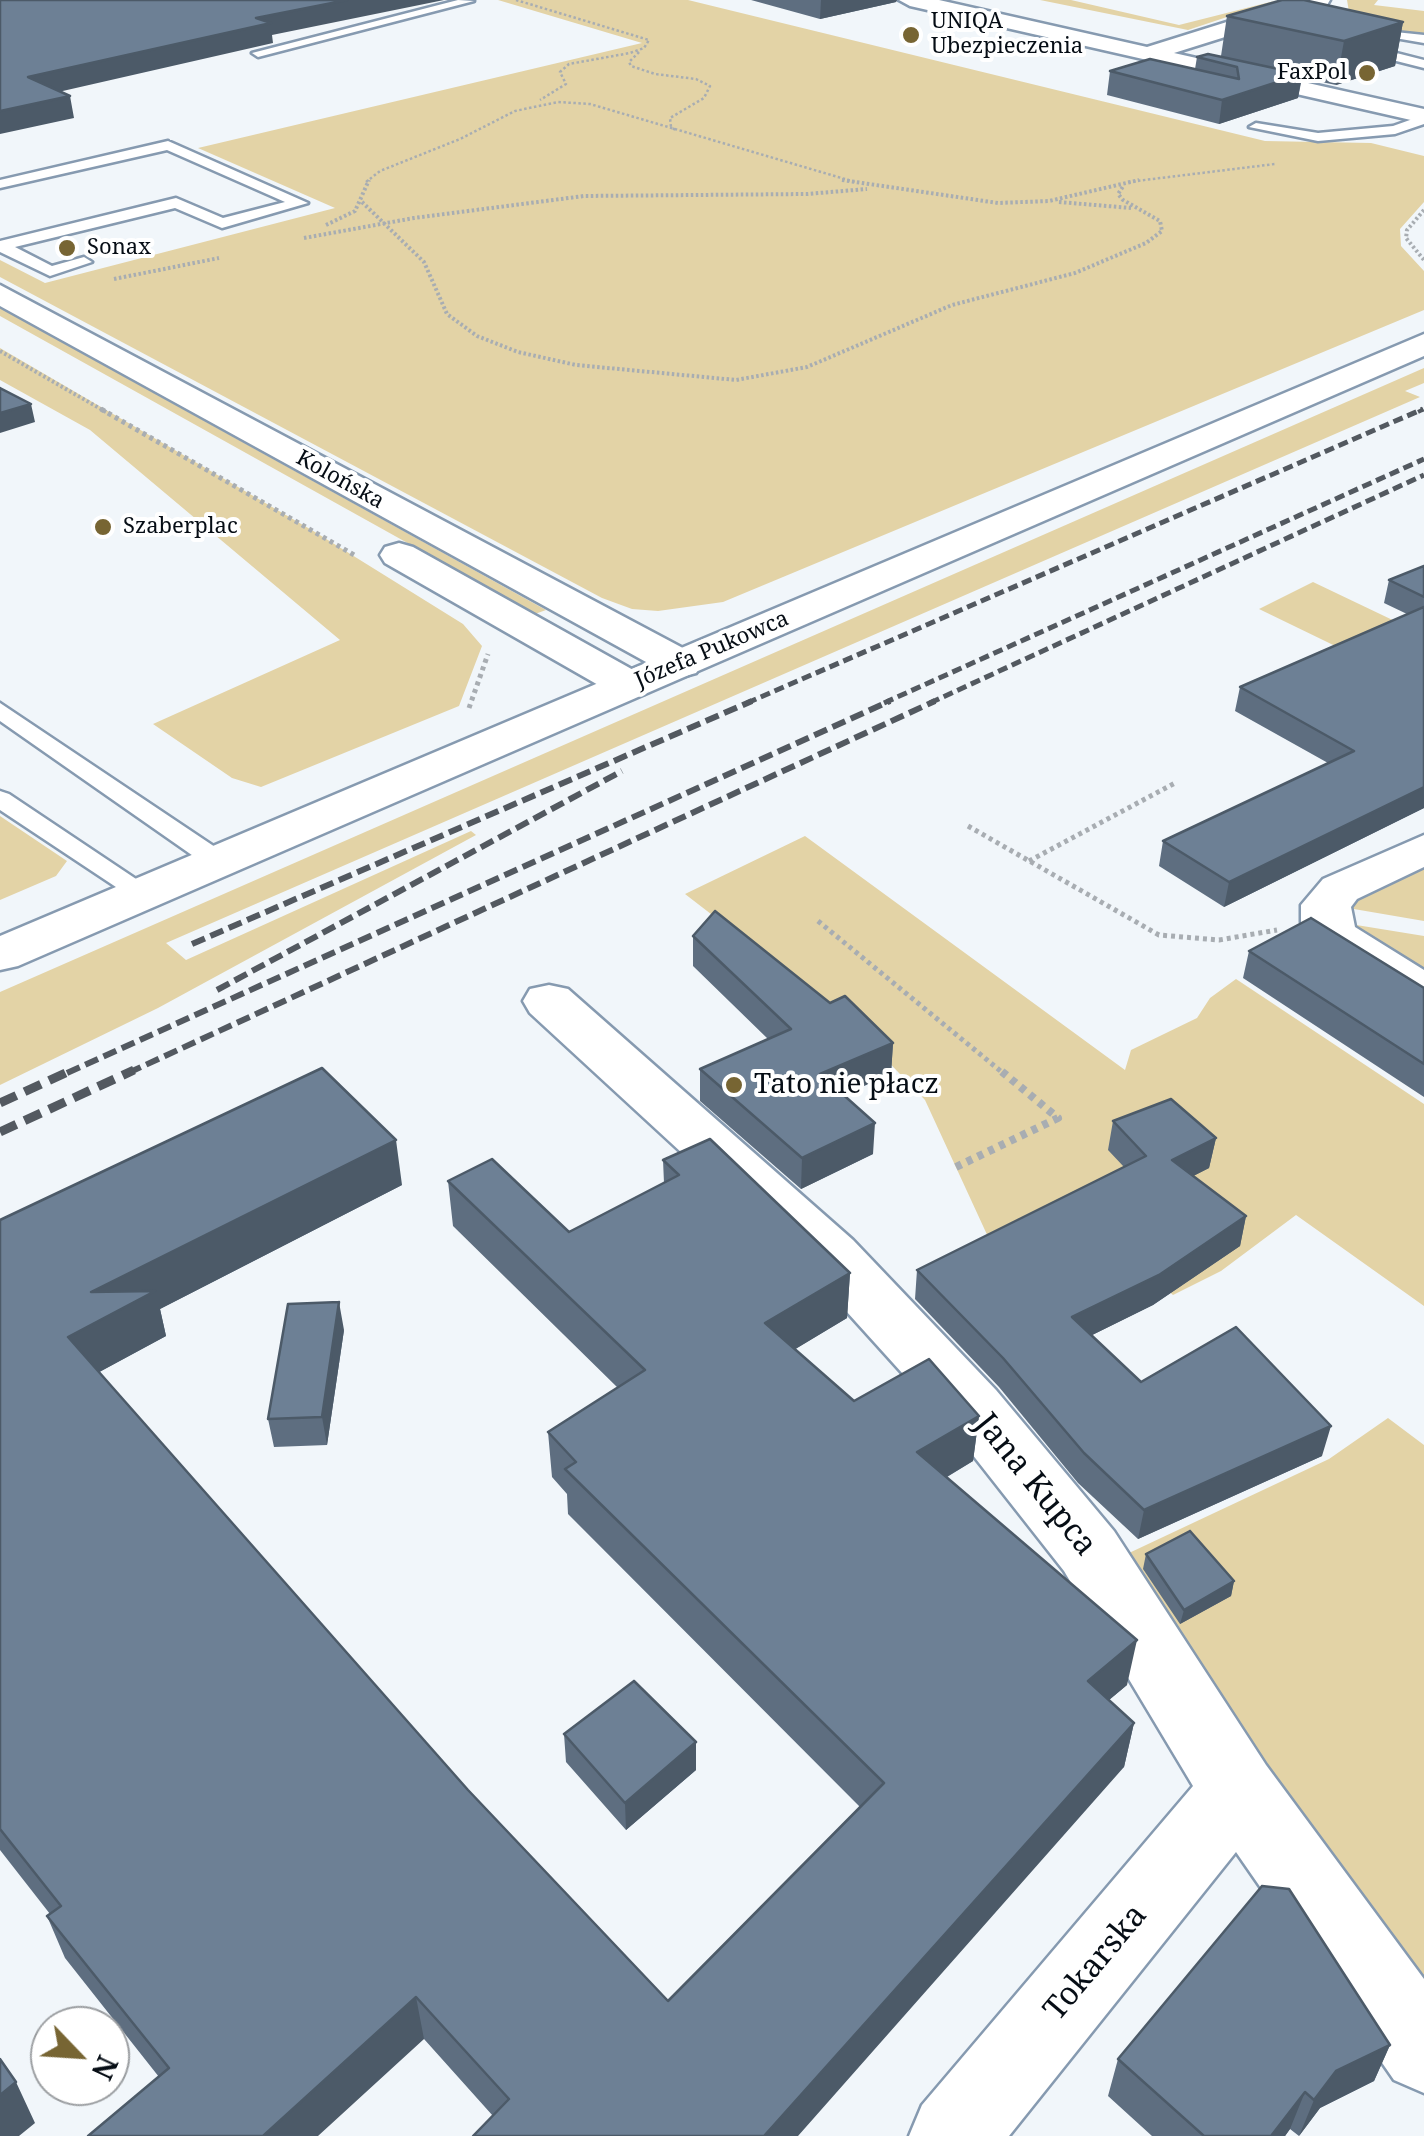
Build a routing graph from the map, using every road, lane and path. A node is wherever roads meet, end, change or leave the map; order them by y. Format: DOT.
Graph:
graph roads {
  1 [pos="464,0"];
  2 [pos="516,0"];
  3 [pos="910,0"];
  4 [pos="1316,9"];
  5 [pos="1390,35"];
  6 [pos="1424,39"];
  7 [pos="1147,41"];
  8 [pos="1424,46"];
  9 [pos="644,48"];
  10 [pos="258,53"];
  11 [pos="1424,64"];
  12 [pos="1208,67"];
  13 [pos="1176,78"];
  14 [pos="525,107"];
  15 [pos="1424,118"];
  16 [pos="1256,127"];
  17 [pos="682,135"];
  18 [pos="1279,164"];
  19 [pos="1128,181"];
  20 [pos="0,184"];
  21 [pos="888,190"];
  22 [pos="362,201"];
  23 [pos="1032,203"];
  24 [pos="1142,210"];
  25 [pos="1424,210"];
  26 [pos="384,224"];
  27 [pos="301,234"];
  28 [pos="291,240"];
  29 [pos="0,246"];
  30 [pos="226,256"];
  31 [pos="1424,260"];
  32 [pos="84,262"];
  33 [pos="110,280"];
  34 [pos="0,294"];
  35 [pos="0,329"];
  36 [pos="1424,344"];
  37 [pos="0,350"];
  38 [pos="65,366"];
  39 [pos="212,449"];
  40 [pos="294,496"];
  41 [pos="362,547"];
  42 [pos="491,645"];
  43 [pos="682,664"];
  44 [pos="629,685"];
  45 [pos="0,710"];
  46 [pos="478,710"];
  47 [pos="1175,782"];
  48 [pos="0,800"];
  49 [pos="968,826"];
  50 [pos="1424,849"];
  51 [pos="1029,860"];
  52 [pos="218,861"];
  53 [pos="144,893"];
  54 [pos="818,921"];
  55 [pos="1326,922"];
  56 [pos="0,955"];
  57 [pos="1424,993"];
  58 [pos="549,1001"];
  59 [pos="956,1167"];
  60 [pos="1238,1790"];
  61 [pos="1424,2050"];
  62 [pos="953,2136"];
  1 -- 10 [label="lane"];
  2 -- 9 [label="path"];
  3 -- 7 [label="street"];
  4 -- 7 [label="street"];
  5 -- 6 [label="lane"];
  5 -- 8 [label="lane"];
  5 -- 11 [label="lane"];
  7 -- 12 [label="street"];
  9 -- 14 [label="path"];
  9 -- 17 [label="path"];
  12 -- 13 [label="lane"];
  12 -- 15 [label="street"];
  14 -- 17 [label="path"];
  14 -- 22 [label="path"];
  15 -- 16 [label="lane"];
  17 -- 21 [label="path"];
  18 -- 19 [label="path"];
  19 -- 23 [label="path"];
  19 -- 24 [label="path"];
  20 -- 29 [label="lane"];
  21 -- 23 [label="path"];
  21 -- 26 [label="path"];
  22 -- 26 [label="path"];
  22 -- 27 [label="path"];
  23 -- 24 [label="path"];
  24 -- 26 [label="path"];
  25 -- 31 [label="path"];
  26 -- 28 [label="path"];
  29 -- 32 [label="lane"];
  30 -- 33 [label="path"];
  34 -- 43 [label="street, Kolońska"];
  35 -- 38 [label="street"];
  36 -- 43 [label="street, Józefa Pukowca"];
  37 -- 41 [label="path"];
  39 -- 40 [label="street, Kolońska"];
  41 -- 44 [label="street, Kolońska"];
  42 -- 46 [label="path"];
  43 -- 44 [label="street, Józefa Pukowca"];
  44 -- 52 [label="street, Józefa Pukowca"];
  45 -- 52 [label="lane"];
  47 -- 51 [label="path"];
  48 -- 53 [label="lane"];
  49 -- 51 [label="path"];
  50 -- 55 [label="street"];
  51 -- 55 [label="path"];
  52 -- 53 [label="street, Józefa Pukowca"];
  53 -- 56 [label="street, Józefa Pukowca"];
  54 -- 59 [label="path"];
  55 -- 57 [label="street"];
  58 -- 60 [label="street, Jana Kupca"];
  60 -- 61 [label="street, Jana Kupca"];
  60 -- 62 [label="street, Tokarska"];
}
